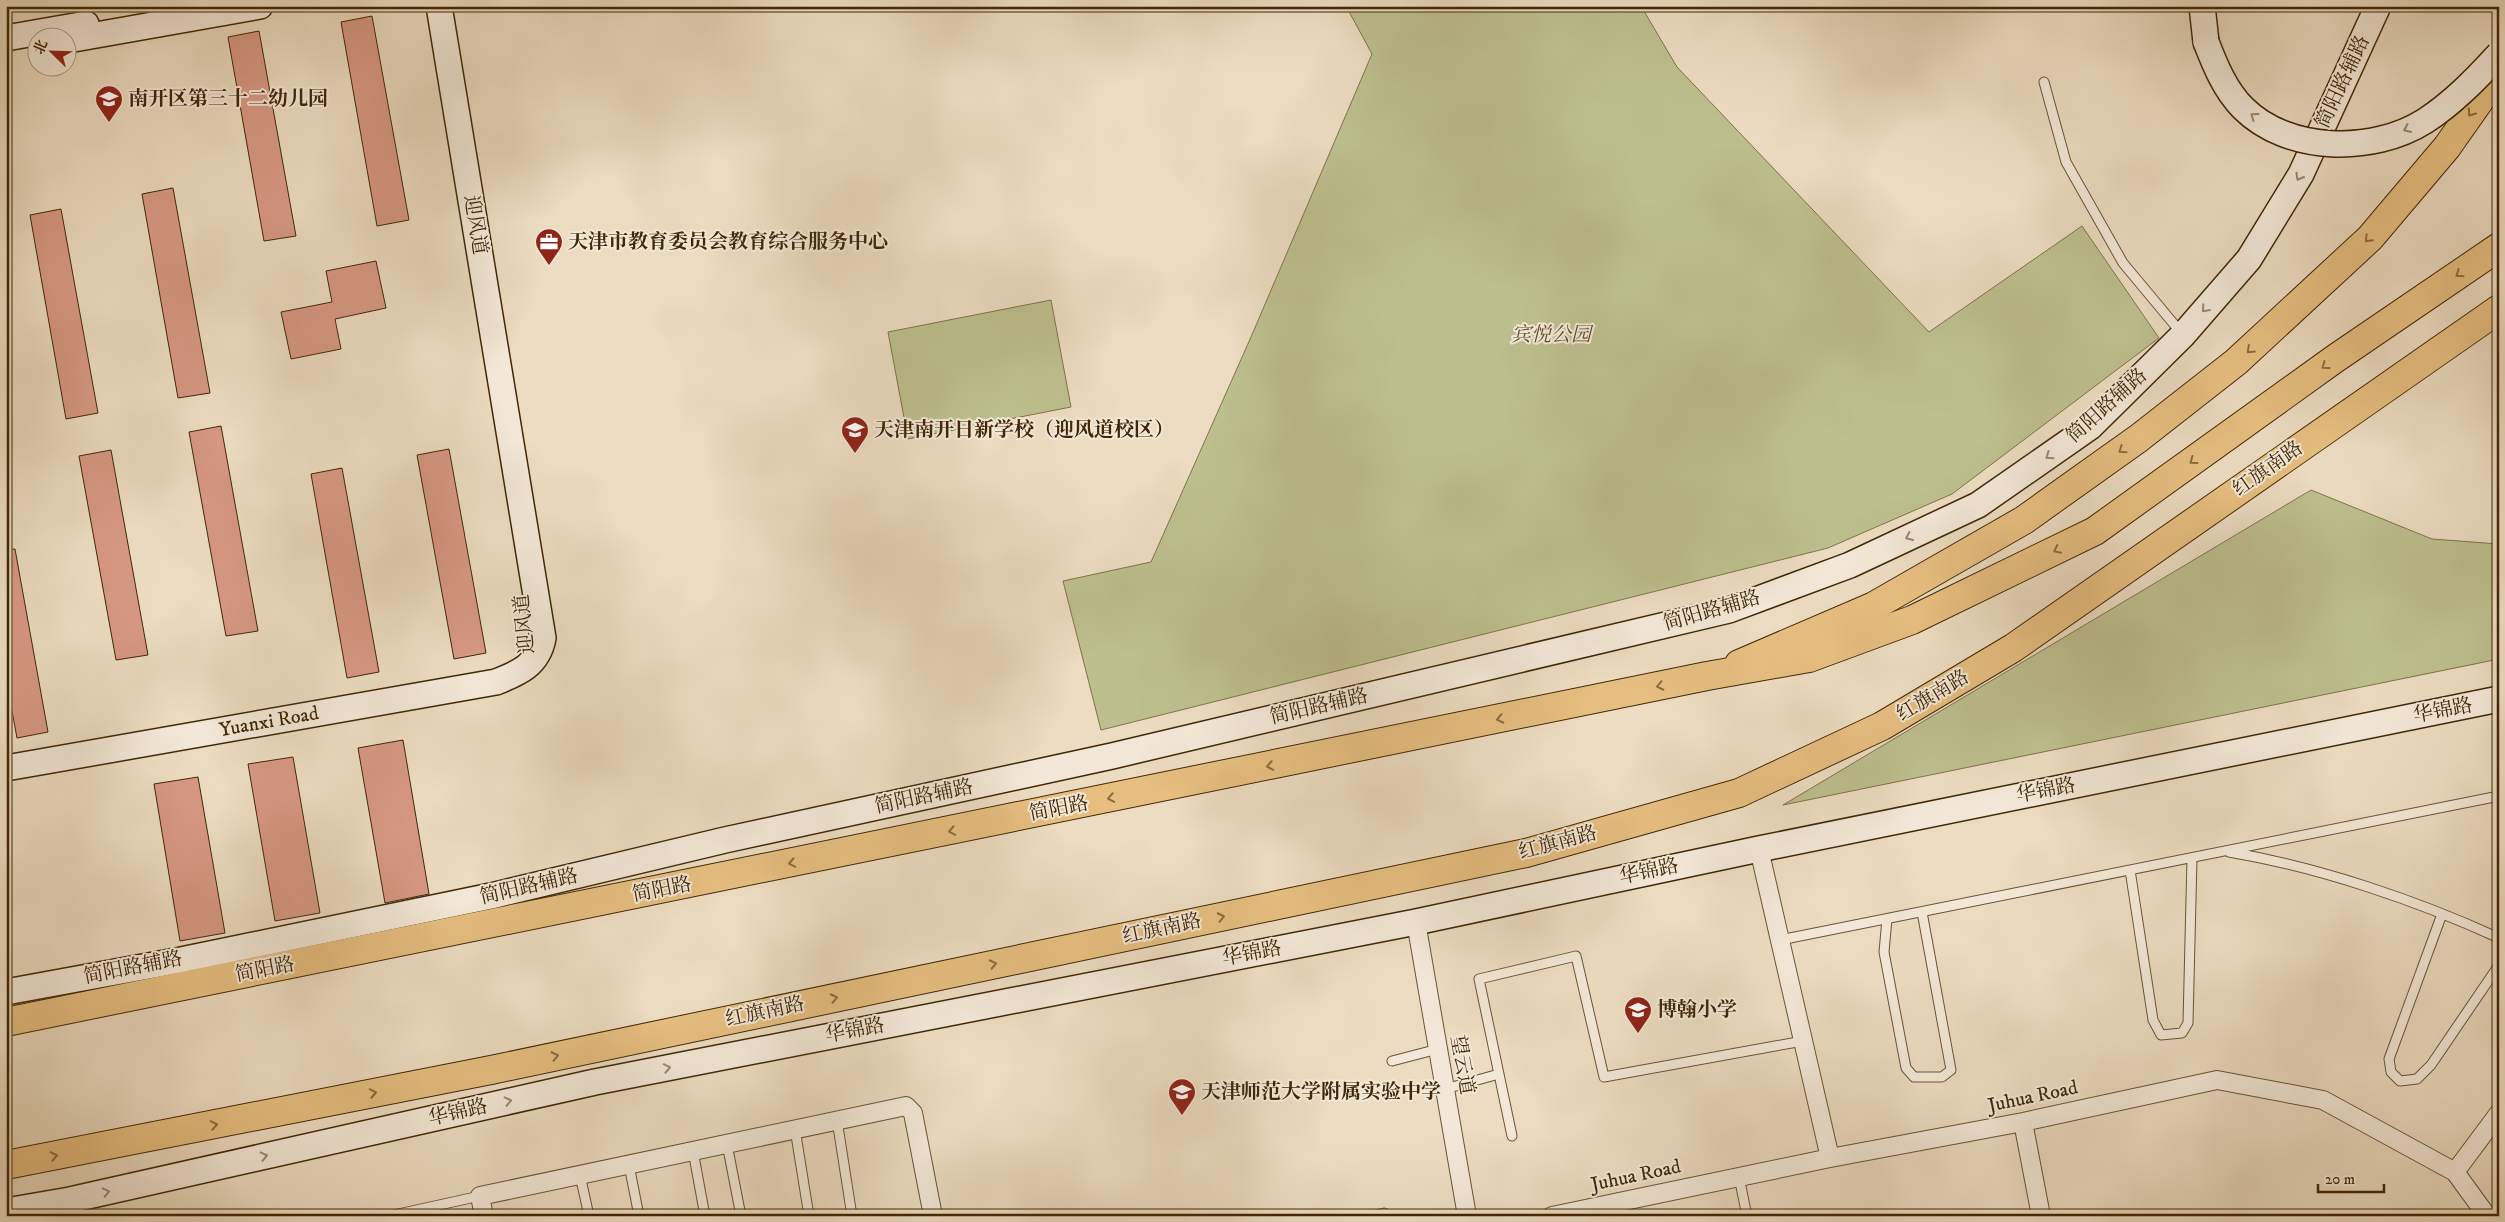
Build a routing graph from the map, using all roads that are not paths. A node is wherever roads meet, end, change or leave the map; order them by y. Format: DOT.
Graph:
graph roads {
  1 [pos="190,6"];
  2 [pos="260,6"];
  3 [pos="424,6"];
  4 [pos="439,6"];
  5 [pos="2202,6"];
  6 [pos="2378,6"];
  7 [pos="223,10"];
  8 [pos="6,38"];
  9 [pos="78,38"];
  10 [pos="28,48"];
  11 [pos="6,51"];
  12 [pos="2499,54"];
  13 [pos="2499,73"];
  14 [pos="2044,82"];
  15 [pos="2499,247"];
  16 [pos="2499,310"];
  17 [pos="2183,335"];
  18 [pos="528,667"];
  19 [pos="1707,676"];
  20 [pos="2499,699"];
  21 [pos="6,768"];
  22 [pos="2499,796"];
  23 [pos="1759,849"];
  24 [pos="2223,851"];
  25 [pos="2192,858"];
  26 [pos="2130,870"];
  27 [pos="1922,912"];
  28 [pos="2442,914"];
  29 [pos="1887,919"];
  30 [pos="1416,922"];
  31 [pos="2499,938"];
  32 [pos="1780,940"];
  33 [pos="181,960"];
  34 [pos="2499,965"];
  35 [pos="6,992"];
  36 [pos="6,1016"];
  37 [pos="6,1022"];
  38 [pos="1803,1040"];
  39 [pos="1438,1049"];
  40 [pos="1392,1062"];
  41 [pos="1500,1074"];
  42 [pos="1445,1089"];
  43 [pos="2499,1113"];
  44 [pos="837,1120"];
  45 [pos="2023,1122"];
  46 [pos="795,1129"];
  47 [pos="1512,1136"];
  48 [pos="727,1144"];
  49 [pos="693,1151"];
  50 [pos="1830,1158"];
  51 [pos="629,1164"];
  52 [pos="6,1165"];
  53 [pos="2455,1172"];
  54 [pos="580,1175"];
  55 [pos="1739,1177"];
  56 [pos="480,1196"];
  57 [pos="62,1208"];
  58 [pos="6,1211"];
  59 [pos="1384,1213"];
  60 [pos="395,1215"];
  61 [pos="484,1216"];
  62 [pos="589,1216"];
  63 [pos="639,1216"];
  64 [pos="705,1216"];
  65 [pos="741,1216"];
  66 [pos="809,1216"];
  67 [pos="852,1216"];
  68 [pos="933,1216"];
  69 [pos="1373,1216"];
  70 [pos="1467,1216"];
  71 [pos="1552,1216"];
  72 [pos="1747,1216"];
  73 [pos="2041,1216"];
  74 [pos="2487,1216"];
  1 -- 8 [label="street"];
  2 -- 7 [label="street"];
  3 -- 18 [label="street, 迎风道"];
  4 -- 18 [label="street, 迎风道"];
  12 -- 5 [label="street, one-way, bridge"];
  6 -- 17 [label="street, 简阳路辅路, one-way"];
  7 -- 9 [label="street"];
  10 -- 11 [label="street"];
  13 -- 19 [label="main road, one-way"];
  14 -- 17 [label="lane"];
  15 -- 19 [label="main road, one-way"];
  52 -- 16 [label="main road, 红旗南路, one-way"];
  17 -- 33 [label="street, 简阳路辅路, one-way"];
  18 -- 21 [label="street, Yuanxi Road"];
  19 -- 37 [label="main road, 简阳路, one-way"];
  20 -- 23 [label="street, 华锦路"];
  22 -- 24 [label="lane"];
  23 -- 30 [label="street, 华锦路"];
  23 -- 32 [label="street"];
  24 -- 25 [label="lane"];
  24 -- 28 [label="lane"];
  25 -- 26 [label="lane"];
  25 -- 26 [label="lane"];
  26 -- 27 [label="lane"];
  27 -- 29 [label="lane"];
  27 -- 29 [label="lane"];
  28 -- 31 [label="lane"];
  28 -- 34 [label="lane"];
  29 -- 32 [label="lane"];
  30 -- 39 [label="street, 望云道"];
  57 -- 30 [label="street, 华锦路, one-way"];
  32 -- 38 [label="street"];
  33 -- 35 [label="street, 简阳路辅路"];
  33 -- 36 [label="street"];
  38 -- 41 [label="lane"];
  38 -- 50 [label="street"];
  39 -- 40 [label="lane"];
  39 -- 42 [label="street, 望云道"];
  41 -- 42 [label="lane"];
  41 -- 47 [label="lane"];
  42 -- 70 [label="street, 望云道"];
  43 -- 53 [label="street"];
  44 -- 46 [label="street"];
  44 -- 67 [label="lane"];
  44 -- 68 [label="street"];
  45 -- 50 [label="street, Juhua Road"];
  45 -- 53 [label="street, Juhua Road"];
  45 -- 73 [label="street"];
  46 -- 48 [label="street"];
  46 -- 66 [label="lane"];
  48 -- 49 [label="street"];
  48 -- 65 [label="lane"];
  49 -- 51 [label="street"];
  49 -- 64 [label="lane"];
  50 -- 55 [label="street, Juhua Road"];
  51 -- 54 [label="street"];
  51 -- 63 [label="lane"];
  53 -- 74 [label="street, Juhua Road"];
  54 -- 56 [label="street"];
  54 -- 62 [label="lane"];
  55 -- 71 [label="street, Juhua Road"];
  55 -- 72 [label="lane"];
  56 -- 60 [label="lane"];
  56 -- 61 [label="street"];
  57 -- 58 [label="street, 华锦路"];
  59 -- 69 [label="lane"];
}
